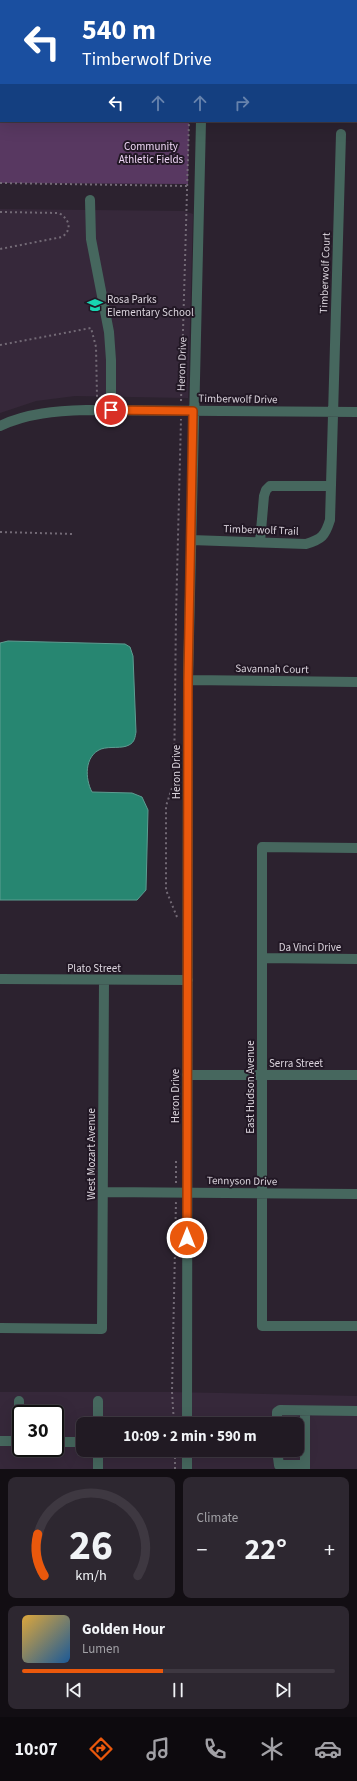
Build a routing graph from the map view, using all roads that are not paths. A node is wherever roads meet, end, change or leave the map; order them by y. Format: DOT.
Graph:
graph roads {
  1 [pos="201,122"];
  2 [pos="341,134"];
  3 [pos="90,200"];
  4 [pos="111,410"];
  5 [pos="193,411"];
  6 [pos="357,412"];
  7 [pos="333,413"];
  8 [pos="0,426"];
  9 [pos="331,486"];
  10 [pos="190,540"];
  11 [pos="260,542"];
  12 [pos="188,680"];
  13 [pos="357,682"];
  14 [pos="357,848"];
  15 [pos="262,958"];
  16 [pos="357,959"];
  17 [pos="0,979"];
  18 [pos="104,980"];
  19 [pos="188,980"];
  20 [pos="187,1075"];
  21 [pos="262,1075"];
  22 [pos="357,1075"];
  23 [pos="103,1192"];
  24 [pos="187,1192"];
  25 [pos="262,1193"];
  26 [pos="357,1194"];
  27 [pos="357,1326"];
  28 [pos="0,1328"];
  29 [pos="19,1401"];
  30 [pos="98,1401"];
  31 [pos="19,1405"];
  32 [pos="305,1410"];
  33 [pos="357,1411"];
  34 [pos="98,1417"];
  35 [pos="187,1417"];
  36 [pos="278,1417"];
  37 [pos="0,1441"];
  38 [pos="12,1441"];
  39 [pos="64,1442"];
  40 [pos="76,1442"];
  41 [pos="98,1457"];
  42 [pos="187,1457"];
  43 [pos="278,1457"];
  44 [pos="305,1467"];
  45 [pos="98,1469"];
  46 [pos="187,1469"];
  1 -- 5 [label="street, Heron Drive"];
  2 -- 7 [label="street, Timberwolf Court"];
  3 -- 4 [label="street"];
  4 -- 5 [label="street, Timberwolf Drive"];
  4 -- 8 [label="street, Timberwolf Drive"];
  5 -- 7 [label="street, Timberwolf Drive"];
  5 -- 10 [label="street, Heron Drive"];
  6 -- 7 [label="street, Timberwolf Drive"];
  7 -- 9 [label="street, Timberwolf Trail"];
  9 -- 11 [label="street, Timberwolf Trail"];
  9 -- 11 [label="street"];
  10 -- 11 [label="street, Timberwolf Trail"];
  10 -- 12 [label="street, Heron Drive"];
  12 -- 13 [label="street, Savannah Court"];
  12 -- 19 [label="street, Heron Drive"];
  14 -- 15 [label="street, East Hudson Avenue"];
  15 -- 16 [label="street, Da Vinci Drive"];
  15 -- 21 [label="street, East Hudson Avenue"];
  17 -- 18 [label="street, Plato Street"];
  18 -- 19 [label="street, Plato Street"];
  18 -- 23 [label="street, West Mozart Avenue"];
  19 -- 20 [label="street, Heron Drive"];
  20 -- 21 [label="street, Serra Street"];
  20 -- 24 [label="street, Heron Drive"];
  21 -- 22 [label="street, Serra Street"];
  21 -- 25 [label="street, East Hudson Avenue"];
  23 -- 24 [label="street, Tennyson Drive"];
  23 -- 28 [label="street, West Mozart Avenue"];
  24 -- 25 [label="street, Tennyson Drive"];
  24 -- 35 [label="street, Heron Drive"];
  25 -- 26 [label="street, Tennyson Drive"];
  25 -- 27 [label="street, East Hudson Avenue"];
  29 -- 31 [label="street"];
  30 -- 34 [label="street"];
  32 -- 33 [label="street"];
  32 -- 36 [label="street"];
  32 -- 44 [label="street"];
  37 -- 38 [label="street"];
  39 -- 40 [label="street"];
  41 -- 45 [label="street"];
  42 -- 46 [label="street"];
  43 -- 44 [label="street"];
}
